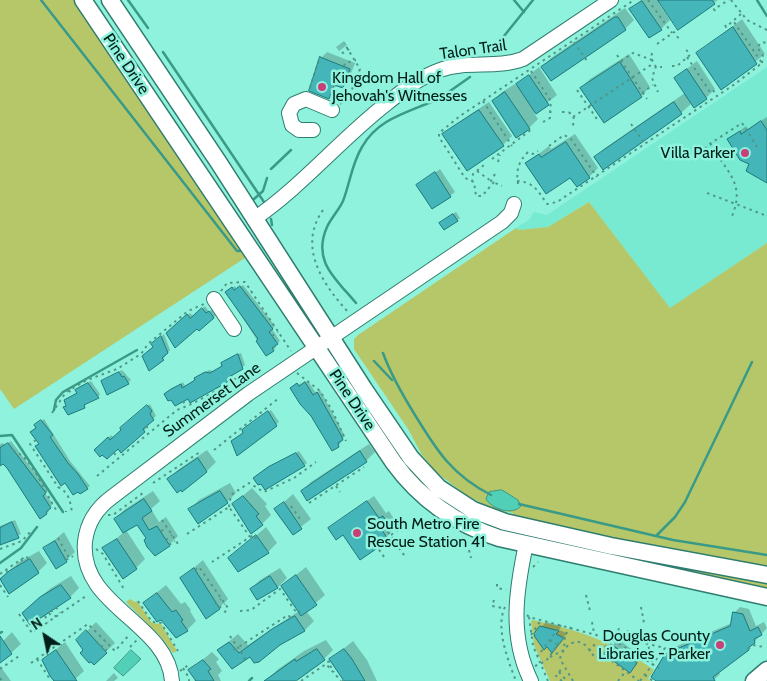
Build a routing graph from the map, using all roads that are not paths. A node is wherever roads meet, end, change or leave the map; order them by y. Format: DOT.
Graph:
graph roads {
  1 [pos="83,0"];
  2 [pos="110,0"];
  3 [pos="612,0"];
  4 [pos="334,107"];
  5 [pos="313,130"];
  6 [pos="514,204"];
  7 [pos="254,220"];
  8 [pos="214,298"];
  9 [pos="234,329"];
  10 [pos="330,338"];
  11 [pos="316,347"];
  12 [pos="526,544"];
  13 [pos="767,575"];
  14 [pos="767,597"];
  15 [pos="767,670"];
  16 [pos="175,677"];
  17 [pos="531,681"];
  18 [pos="754,681"];
  1 -- 11 [label="main road, Pine Drive"];
  2 -- 7 [label="main road, Pine Drive"];
  3 -- 7 [label="street, Talon Trail"];
  4 -- 5 [label="street"];
  6 -- 10 [label="street, Summerset Lane"];
  7 -- 10 [label="main road, Pine Drive"];
  8 -- 9 [label="street"];
  10 -- 11 [label="street, Summerset Lane"];
  10 -- 13 [label="main road, Pine Drive"];
  11 -- 12 [label="main road, Pine Drive"];
  11 -- 16 [label="street, Summerset Lane"];
  12 -- 14 [label="main road, Pine Drive"];
  12 -- 17 [label="street"];
  15 -- 18 [label="main road"];
}
